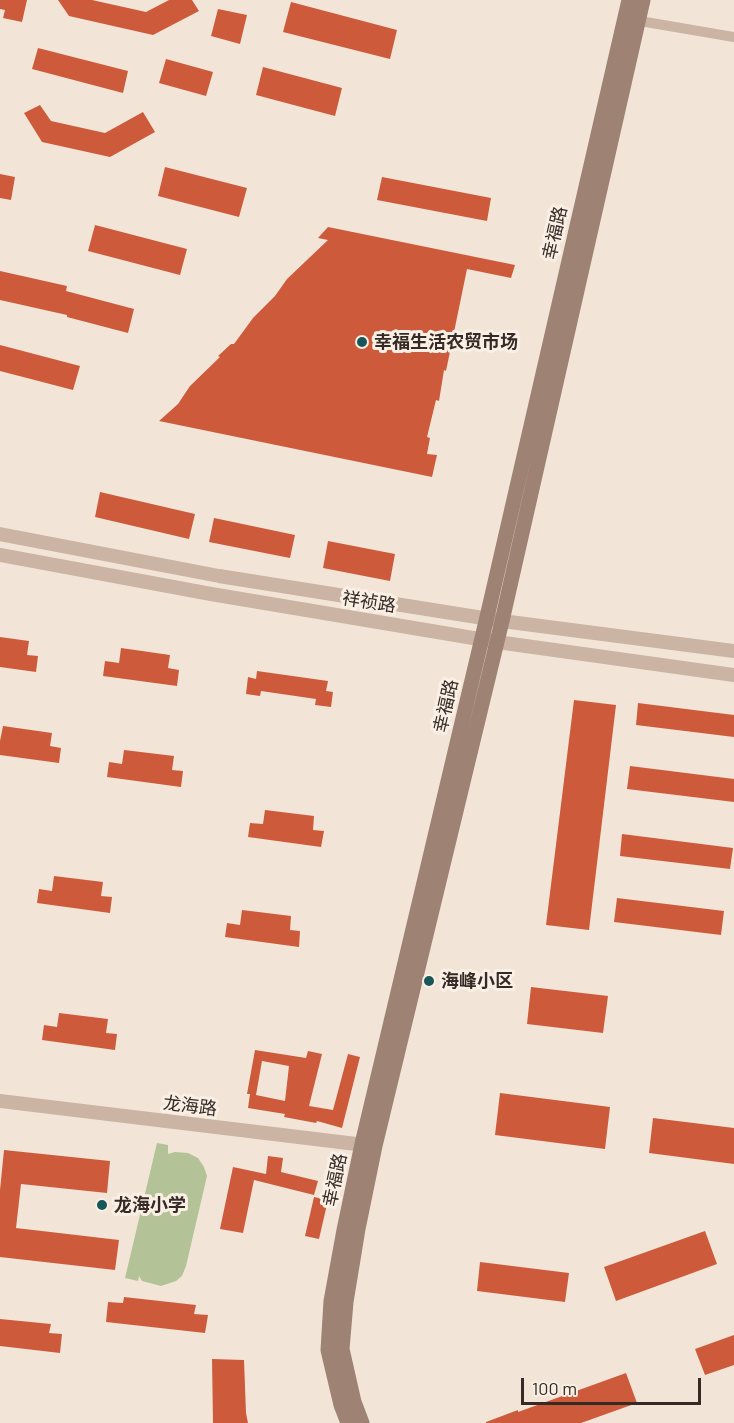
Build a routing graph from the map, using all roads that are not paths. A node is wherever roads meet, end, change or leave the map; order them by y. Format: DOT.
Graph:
graph roads {
  1 [pos="629,0"];
  2 [pos="643,0"];
  3 [pos="631,19"];
  4 [pos="734,37"];
  5 [pos="0,534"];
  6 [pos="0,555"];
  7 [pos="487,617"];
  8 [pos="502,621"];
  9 [pos="481,639"];
  10 [pos="497,642"];
  11 [pos="734,651"];
  12 [pos="734,675"];
  13 [pos="0,1101"];
  14 [pos="368,1145"];
  15 [pos="348,1423"];
  16 [pos="362,1423"];
  1 -- 3 [label="main road, 幸福路"];
  2 -- 3 [label="main road, 幸福路"];
  3 -- 4 [label="street"];
  3 -- 7 [label="main road, 幸福路"];
  3 -- 8 [label="main road, 幸福路"];
  5 -- 7 [label="street, 祥祯路"];
  6 -- 9 [label="street, 祥祯路"];
  7 -- 8 [label="street, 祥祯路"];
  7 -- 9 [label="main road, 幸福路"];
  8 -- 10 [label="main road, 幸福路"];
  8 -- 11 [label="street, 祥祯路"];
  9 -- 10 [label="street, 祥祯路"];
  9 -- 14 [label="main road, 幸福路"];
  10 -- 12 [label="street, 祥祯路"];
  10 -- 14 [label="main road, 幸福路"];
  13 -- 14 [label="street, 龙海路"];
  14 -- 15 [label="main road, 幸福路"];
  14 -- 16 [label="main road, 幸福路"];
}
